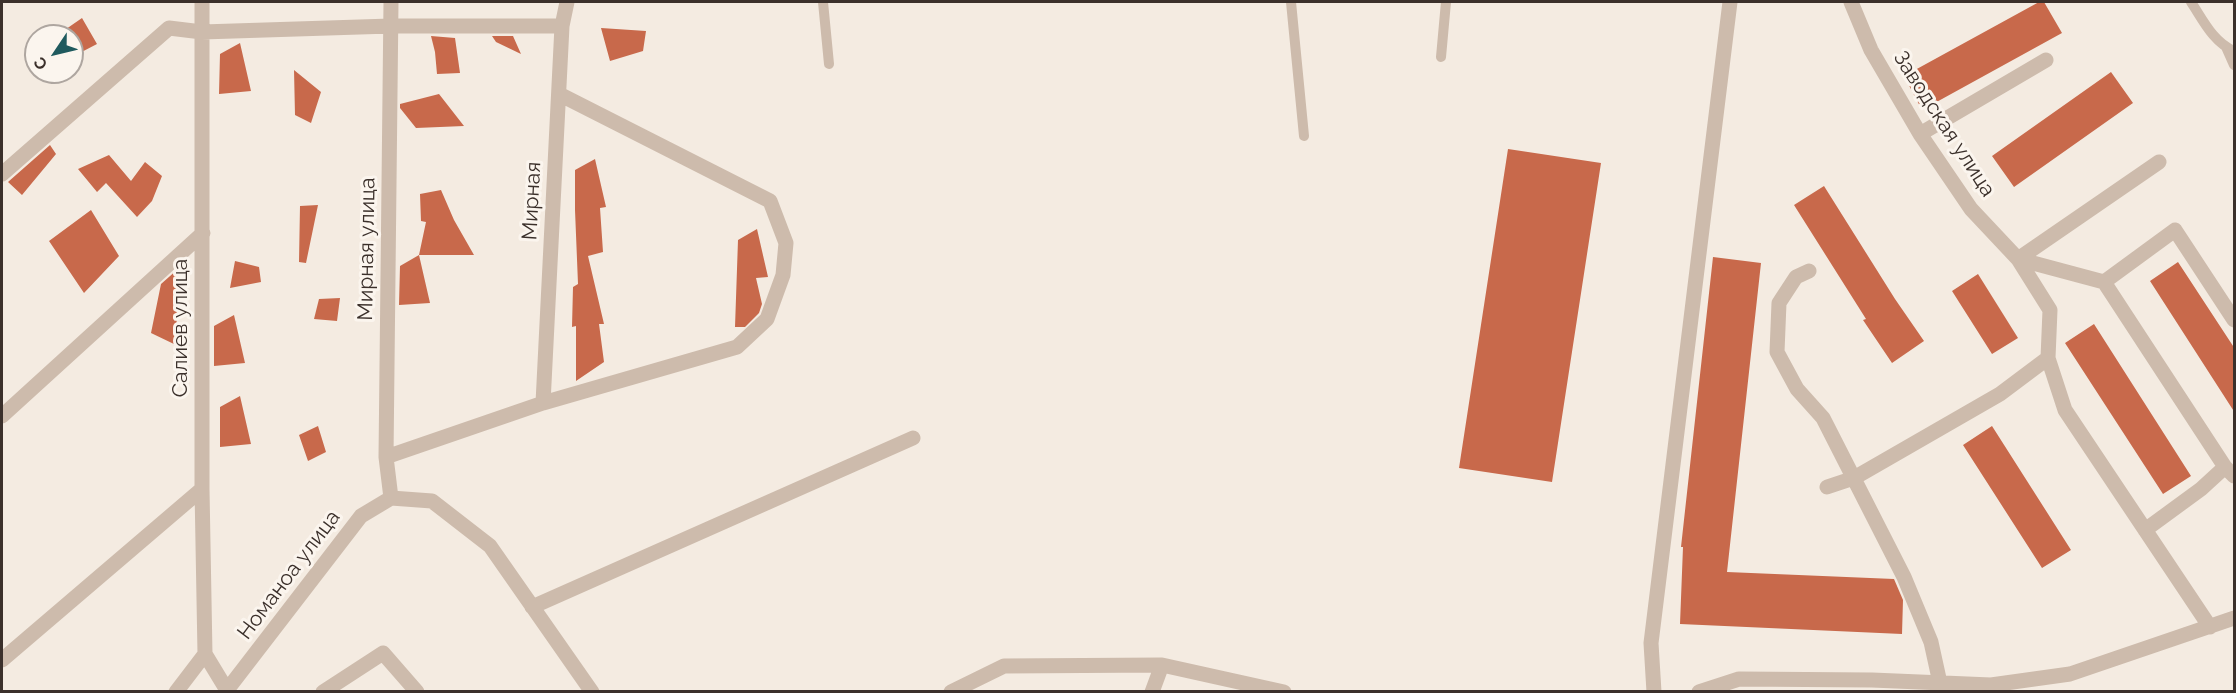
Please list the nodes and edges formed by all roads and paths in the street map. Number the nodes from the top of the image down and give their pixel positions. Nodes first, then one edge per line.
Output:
1 (202, 2) edge
2 (391, 2) edge
3 (567, 2) edge
4 (823, 2) edge
5 (1291, 2) edge
6 (1446, 2) edge
7 (1730, 2) edge
8 (1851, 2) edge
9 (2191, 2) edge
10 (391, 26) junction
11 (562, 26) junction
12 (202, 32) junction
13 (2230, 49) edge
14 (1441, 57) dead end
15 (2046, 60) dead end
16 (829, 64) dead end
17 (2235, 64) edge
18 (559, 94) junction
19 (1920, 134) junction
20 (1304, 136) dead end
21 (2159, 162) dead end
22 (2, 174) edge
23 (202, 233) junction
24 (2018, 259) junction
25 (1809, 271) dead end
26 (2104, 282) junction
27 (2235, 320) edge
28 (2048, 358) junction
29 (543, 403) junction
30 (2, 416) edge
31 (914, 438) dead end
32 (386, 458) junction
33 (2230, 472) edge
34 (1854, 478) junction
35 (1827, 487) dead end
36 (202, 489) junction
37 (391, 498) junction
38 (2145, 530) junction
39 (532, 607) junction
40 (2235, 618) edge
41 (2210, 627) junction
42 (205, 654) junction
43 (2, 660) edge
44 (1162, 665) junction
45 (1940, 683) junction
46 (1872, 686) edge
47 (228, 691) edge
48 (176, 692) edge
49 (323, 692) edge
50 (417, 692) edge
51 (592, 692) edge
52 (951, 692) edge
53 (1152, 692) edge
54 (1284, 692) edge
55 (1654, 692) edge
56 (1699, 692) edge

1 - 12 street, Салиев улица
2 - 10 street, Мирная улица
3 - 11 street, Мирная
4 - 16 lane
5 - 20 lane
6 - 14 lane
7 - 55 street
8 - 19 street, Заводская улица
9 - 13 lane
10 - 11 street
10 - 12 street
10 - 32 street, Мирная улица
11 - 18 street, Мирная
12 - 22 street
12 - 23 street, Салиев улица
13 - 17 lane
15 - 19 street
18 - 29 street, Мирная
18 - 29 street
19 - 24 street, Заводская улица
21 - 24 street
23 - 30 street
23 - 36 street, Салиев улица
24 - 26 street
24 - 28 street, Заводская улица
25 - 34 street
26 - 27 street
26 - 33 street
28 - 34 street
28 - 38 street
29 - 32 street
31 - 39 street
32 - 37 street, Мирная улица
33 - 38 street
34 - 35 street
34 - 45 street
36 - 42 street, Салиев улица
36 - 43 street
37 - 39 street
37 - 47 street, Номаноа улица
38 - 41 street
39 - 51 street
40 - 41 street
41 - 45 street
42 - 47 street
42 - 48 street
44 - 52 street
44 - 53 street
44 - 54 street
45 - 46 street
46 - 56 street
49 - 50 street

